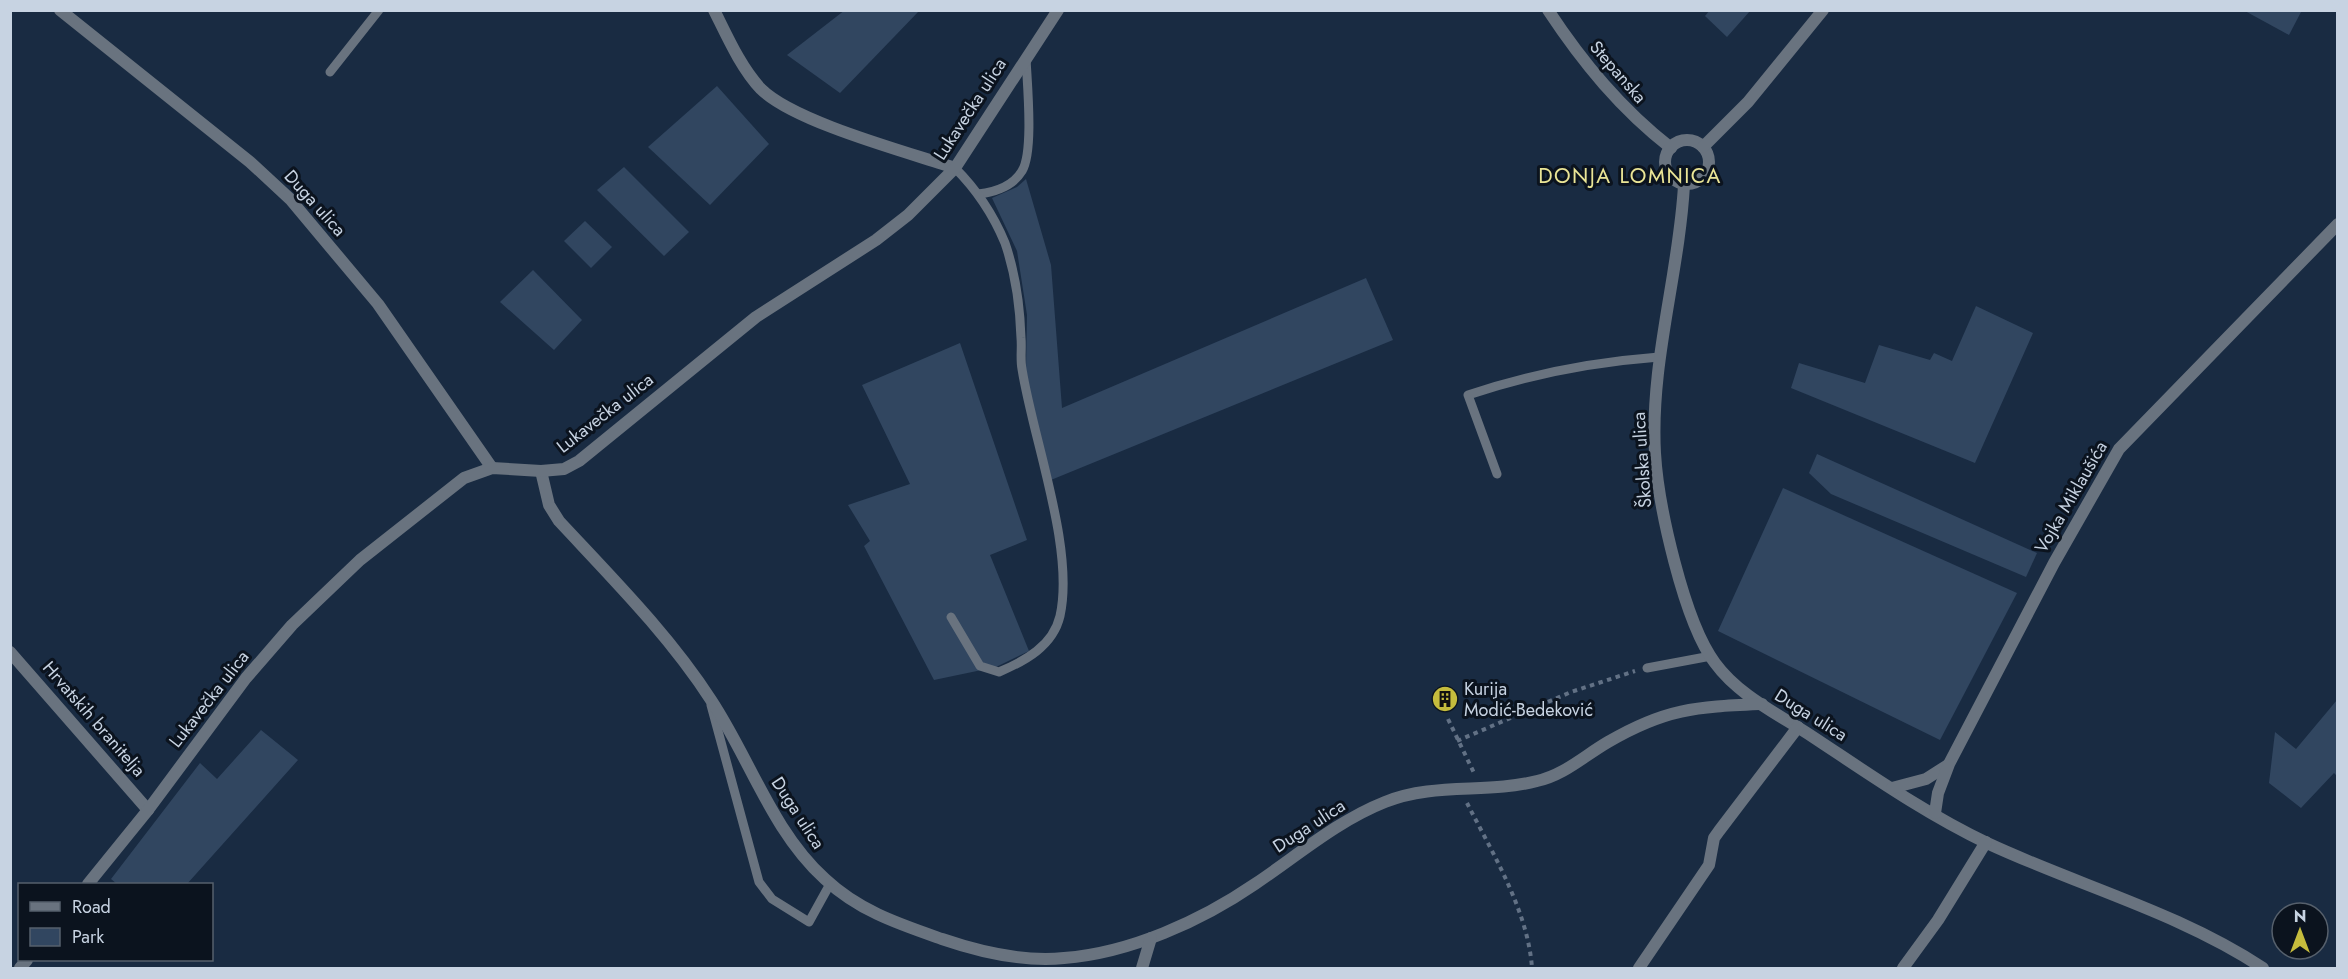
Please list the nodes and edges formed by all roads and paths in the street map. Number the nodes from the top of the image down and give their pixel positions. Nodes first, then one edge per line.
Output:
1 (60, 10) edge
2 (379, 10) edge
3 (714, 10) edge
4 (1058, 10) edge
5 (1548, 10) edge
6 (1823, 10) edge
7 (1026, 57) junction
8 (330, 72) dead end
9 (1703, 147) junction
10 (1671, 148) junction
11 (955, 168) junction
12 (1684, 185) junction
13 (978, 194) junction
14 (2337, 224) edge
15 (1659, 357) junction
16 (492, 468) junction
17 (541, 471) junction
18 (1497, 474) dead end
19 (951, 617) dead end
20 (10, 652) edge
21 (1711, 656) junction
22 (1647, 668) joint
23 (708, 695) junction
24 (1762, 704) junction
25 (1448, 719) dead end
26 (1798, 728) junction
27 (1457, 741) junction
28 (1949, 764) junction
29 (1480, 788) junction
30 (1892, 788) junction
31 (1459, 789) junction
32 (148, 810) junction
33 (1935, 813) junction
34 (1986, 842) junction
35 (90, 883) edge
36 (830, 884) junction
37 (1151, 938) junction
38 (1142, 969) edge
39 (1532, 969) edge
40 (1639, 969) edge
41 (1903, 969) edge
42 (2264, 969) edge

1 - 16 street, Duga ulica
2 - 8 lane
3 - 11 street
4 - 7 street, Lukavečka ulica
5 - 10 street, Stepanska
6 - 9 street
7 - 11 street, Lukavečka ulica
7 - 13 lane
9 - 10 street
9 - 12 street
10 - 12 street
11 - 13 lane
11 - 17 street, Lukavečka ulica
12 - 15 street, Školska ulica
13 - 19 lane
14 - 28 street, Vojka Miklaušića
15 - 18 lane
15 - 21 street, Školska ulica
16 - 17 street, Lukavečka ulica
16 - 32 street, Lukavečka ulica
17 - 23 street, Duga ulica
20 - 32 street, Hrvatskih branitelja
21 - 22 lane
21 - 24 street, Školska ulica
22 - 27 path
23 - 36 street, Duga ulica
23 - 36 lane
24 - 26 street, Duga ulica
24 - 29 street, Duga ulica
25 - 27 path
26 - 30 street, Duga ulica
26 - 40 street
27 - 29 path
28 - 30 street
28 - 33 street, Vojka Miklaušića
29 - 31 street, Duga ulica
30 - 33 street, Duga ulica
31 - 37 street, Duga ulica
31 - 39 path
32 - 35 street, Lukavečka ulica
33 - 34 street, Duga ulica
34 - 41 street
34 - 42 street, Duga ulica
36 - 37 street, Duga ulica
37 - 38 street

